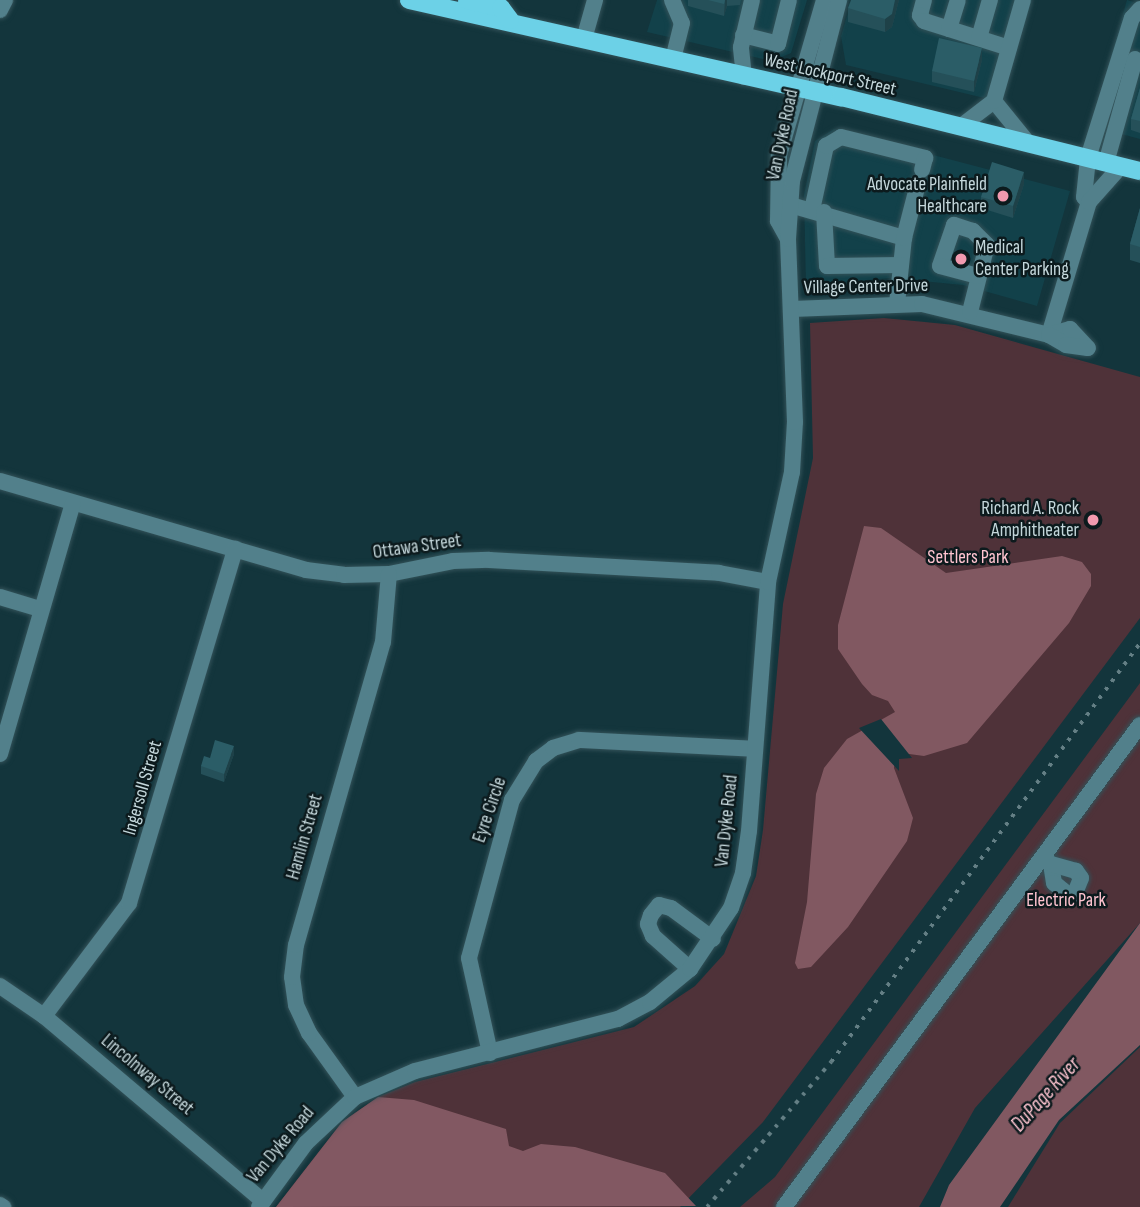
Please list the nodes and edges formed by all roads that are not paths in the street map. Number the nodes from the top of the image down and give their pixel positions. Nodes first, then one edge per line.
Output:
1 (5, 0) edge
2 (409, 0) edge
3 (467, 0) edge
4 (595, 0) edge
5 (671, 0) edge
6 (752, 0) edge
7 (789, 0) edge
8 (824, 0) edge
9 (839, 0) edge
10 (924, 0) edge
11 (958, 0) edge
12 (990, 0) edge
13 (1023, 0) edge
14 (1140, 9) edge
15 (0, 10) edge
16 (510, 20) junction
17 (949, 29) junction
18 (743, 35) junction
19 (584, 38) junction
20 (979, 38) junction
21 (1009, 48) junction
22 (1132, 58) edge
23 (673, 60) junction
24 (744, 78) junction
25 (804, 90) junction
26 (994, 101) junction
27 (960, 127) junction
28 (1029, 144) junction
29 (1105, 162) junction
30 (1140, 171) edge
31 (1089, 202) junction
32 (794, 206) junction
33 (818, 211) junction
34 (788, 239) junction
35 (904, 239) junction
36 (901, 265) junction
37 (978, 276) dead end
38 (897, 304) junction
39 (792, 309) junction
40 (970, 313) junction
41 (0, 481) edge
42 (73, 503) junction
43 (235, 549) junction
44 (389, 574) junction
45 (768, 582) junction
46 (0, 597) edge
47 (40, 609) junction
48 (1140, 725) edge
49 (755, 749) junction
50 (0, 754) edge
51 (713, 939) junction
52 (690, 969) junction
53 (0, 986) edge
54 (44, 1016) junction
55 (491, 1053) junction
56 (355, 1097) junction
57 (261, 1204) edge
58 (783, 1207) edge

1 - 15 street
2 - 16 main road, West Lockport Street
3 - 16 main road, West Lockport Street
4 - 19 street
5 - 23 street
6 - 18 street
7 - 18 street
8 - 25 street, Van Dyke Road
9 - 25 street, Van Dyke Road
10 - 17 street
11 - 17 street
12 - 20 street
13 - 21 street
14 - 22 street
16 - 19 main road, West Lockport Street
17 - 20 street
18 - 24 street
19 - 23 main road, West Lockport Street
20 - 21 street
21 - 26 street
22 - 29 street
23 - 24 main road, West Lockport Street
24 - 25 main road, West Lockport Street
25 - 27 main road, West Lockport Street
25 - 32 street, Van Dyke Road
25 - 34 street, Van Dyke Road
26 - 27 street
26 - 28 street
27 - 28 main road, West Lockport Street
28 - 29 main road, West Lockport Street
29 - 30 main road, West Lockport Street
29 - 31 street, Village Center Drive
29 - 31 street, Village Center Drive
31 - 40 street, Village Center Drive
32 - 33 street
32 - 34 street, Van Dyke Road
33 - 35 street
33 - 35 street
33 - 36 street
34 - 39 street, Van Dyke Road
35 - 36 street
36 - 38 street
37 - 40 street
38 - 39 street, Village Center Drive
38 - 40 street, Village Center Drive
39 - 45 street, Van Dyke Road
41 - 42 street, Ottawa Street
42 - 43 street, Ottawa Street
42 - 47 street
43 - 44 street, Ottawa Street
43 - 54 street, Ingersoll Street
44 - 45 street, Ottawa Street
44 - 56 street, Hamlin Street
45 - 49 street, Van Dyke Road
46 - 47 street
47 - 50 street
48 - 58 street
49 - 51 street, Van Dyke Road
49 - 55 street, Eyre Circle
51 - 52 street, Van Dyke Road
51 - 52 street
52 - 55 street, Van Dyke Road
53 - 54 street, Lincolnway Street
54 - 57 street, Lincolnway Street
55 - 56 street, Van Dyke Road
56 - 57 street, Van Dyke Road

